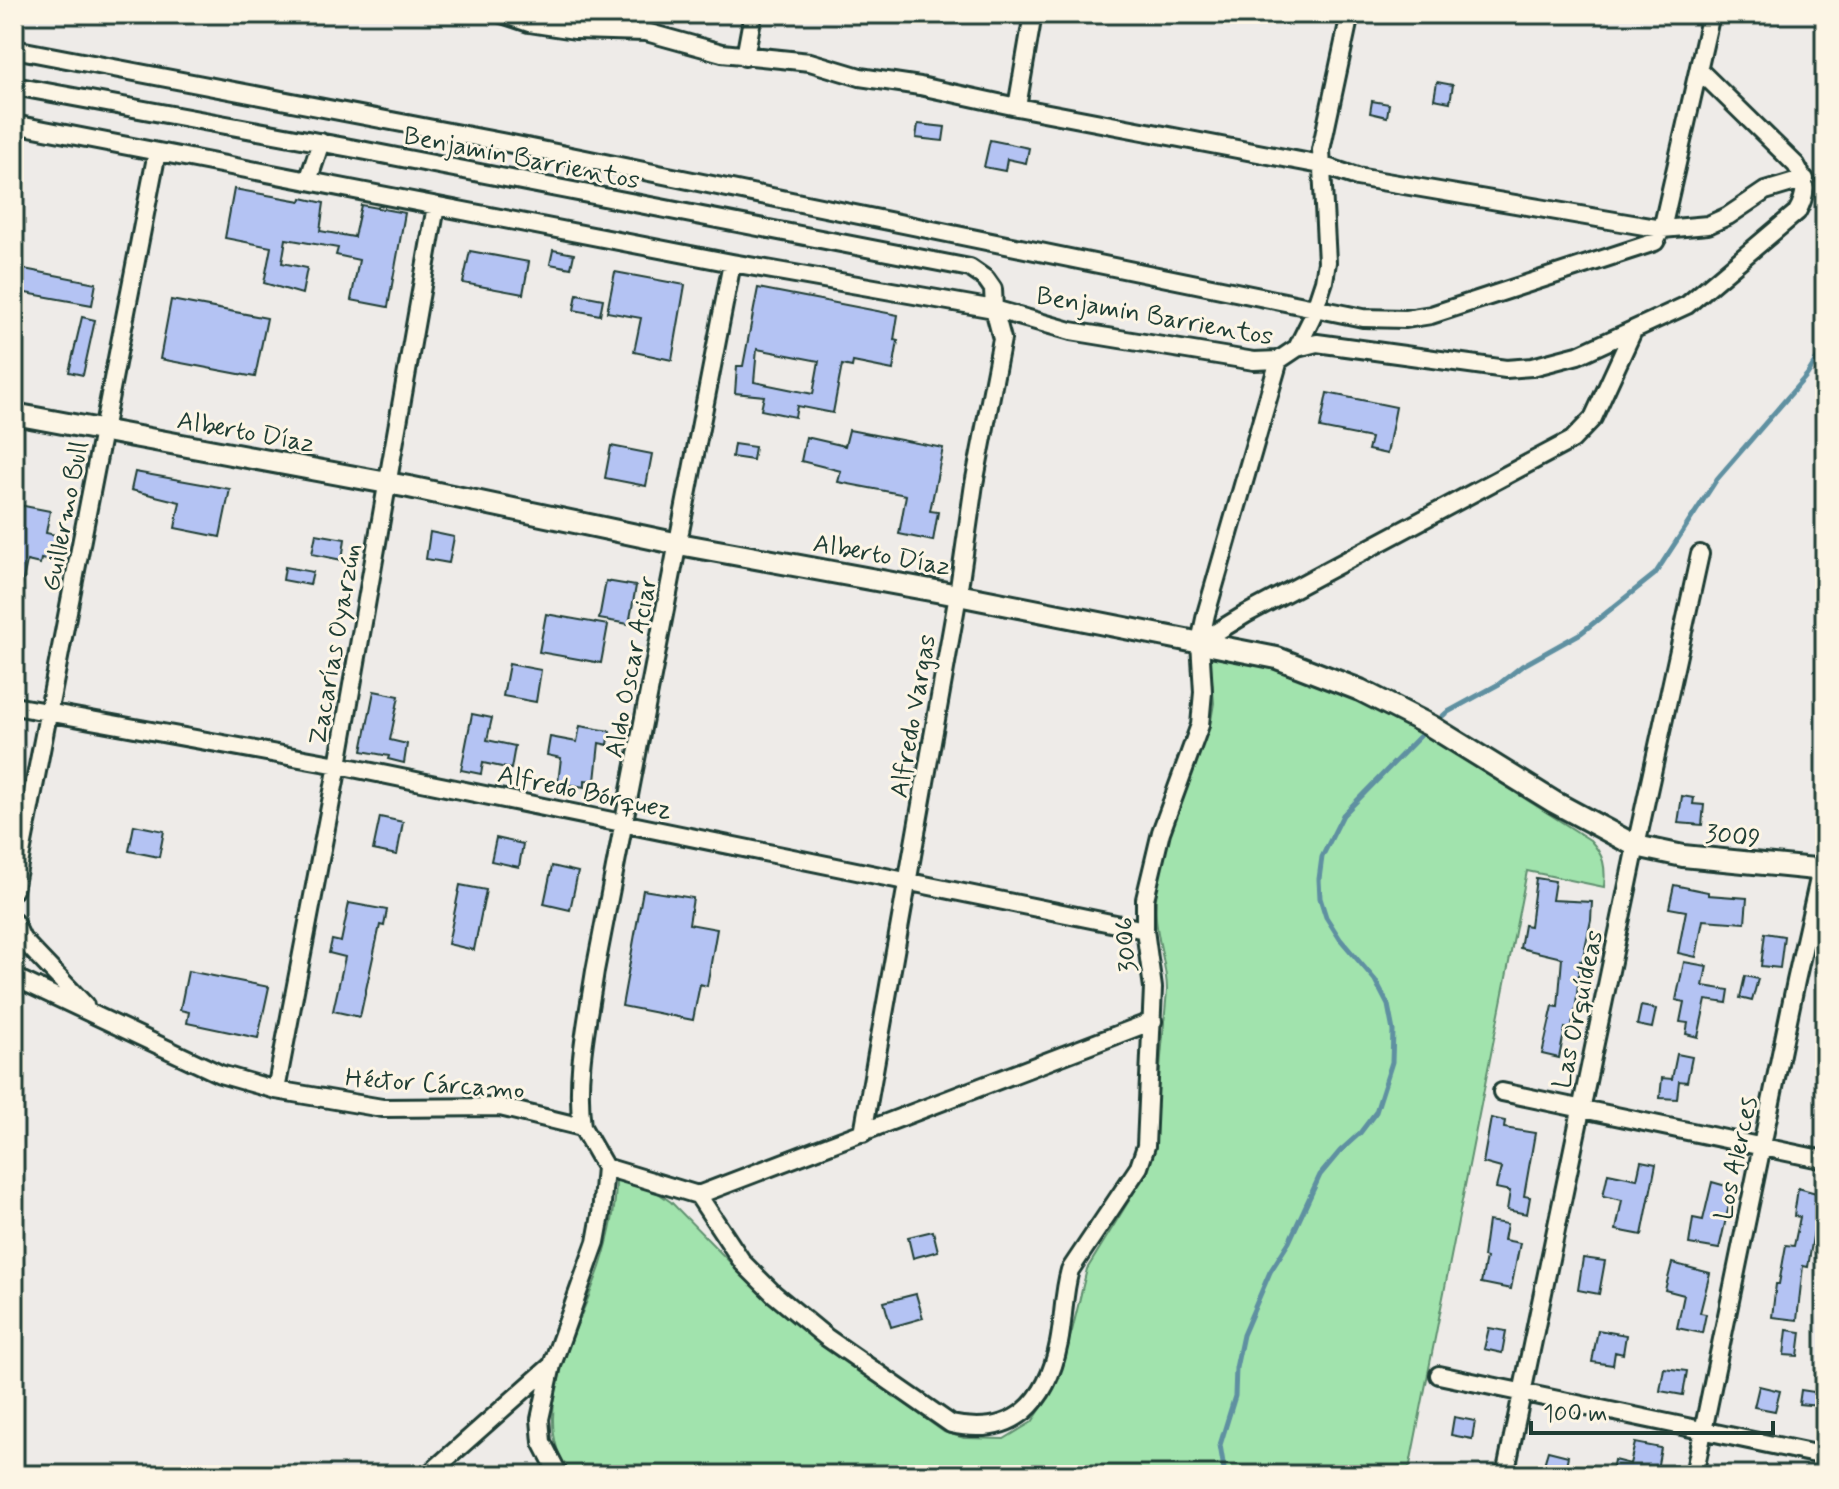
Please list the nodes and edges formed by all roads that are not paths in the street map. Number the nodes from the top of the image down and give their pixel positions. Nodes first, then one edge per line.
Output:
1 (502, 14) edge
2 (753, 14) edge
3 (1033, 14) edge
4 (1350, 14) edge
5 (1711, 14) edge
6 (14, 49) edge
7 (745, 57) junction
8 (1699, 70) junction
9 (14, 86) edge
10 (1017, 107) junction
11 (14, 124) edge
12 (321, 142) junction
13 (157, 152) junction
14 (1321, 165) junction
15 (1805, 179) junction
16 (308, 181) junction
17 (436, 206) junction
18 (1662, 229) junction
19 (732, 263) junction
20 (1315, 308) junction
21 (994, 309) junction
22 (1633, 331) junction
23 (1297, 348) junction
24 (1279, 360) junction
25 (14, 414) edge
26 (105, 431) junction
27 (387, 483) junction
28 (679, 544) junction
29 (1700, 554) dead end
30 (958, 595) junction
31 (1200, 642) junction
32 (14, 706) edge
33 (50, 713) junction
34 (338, 765) junction
35 (624, 824) junction
36 (1636, 846) junction
37 (1824, 864) edge
38 (908, 881) junction
39 (14, 890) edge
40 (14, 922) edge
41 (1145, 930) junction
42 (14, 977) edge
43 (95, 1014) junction
44 (1153, 1021) junction
45 (276, 1090) junction
46 (1502, 1092) dead end
47 (1581, 1110) junction
48 (582, 1127) junction
49 (863, 1133) junction
50 (1761, 1148) junction
51 (1825, 1160) edge
52 (605, 1167) junction
53 (698, 1195) junction
54 (552, 1365) junction
55 (1439, 1375) dead end
56 (1522, 1392) junction
57 (1703, 1430) junction
58 (1825, 1456) edge
59 (428, 1475) edge
60 (559, 1475) edge
61 (1505, 1475) edge
62 (1694, 1475) edge

1 - 7 street
2 - 7 street
3 - 10 street
4 - 14 street
5 - 8 street
6 - 20 street
7 - 10 street
8 - 15 street
8 - 18 street
9 - 12 street, Benjamin Barrientos
10 - 14 street
11 - 13 street, Benjamin Barrientos
12 - 16 street
12 - 21 street, Benjamin Barrientos
13 - 16 street, Benjamin Barrientos
13 - 26 street, Guillermo Bull
14 - 18 street
14 - 20 street
15 - 18 street
15 - 22 street, Benjamin Barrientos
16 - 17 street, Benjamin Barrientos
17 - 19 street, Benjamin Barrientos
17 - 27 street, Zacarías Oyarzún
18 - 20 street
19 - 21 street, Benjamin Barrientos
19 - 28 street, Aldo Oscar Aciar
20 - 23 street
21 - 24 street, Benjamin Barrientos
21 - 30 street, Alfredo Vargas
22 - 23 street, Benjamin Barrientos
22 - 31 street
23 - 24 street, Benjamin Barrientos
24 - 31 street, 3006
25 - 26 street, Alberto Díaz
26 - 27 street, Alberto Díaz
26 - 33 street, Guillermo Bull
27 - 28 street, Alberto Díaz
27 - 34 street, Zacarías Oyarzún
28 - 30 street, Alberto Díaz
28 - 35 street, Aldo Oscar Aciar
29 - 36 street, Las Orquídeas
30 - 31 street, Alberto Díaz
30 - 38 street, Alfredo Vargas
31 - 36 street, Alberto Díaz
31 - 41 street, 3006
32 - 33 street, Alfredo Bórquez
33 - 34 street, Alfredo Bórquez
33 - 39 street, Guillermo Bull
34 - 35 street, Alfredo Bórquez
34 - 45 street, Zacarías Oyarzún
35 - 38 street, Alfredo Bórquez
35 - 48 street, Aldo Oscar Aciar
36 - 37 street, 3009
36 - 47 street, Las Orquídeas
37 - 50 street, Los Alerces
38 - 41 street, Alfredo Bórquez
38 - 49 street, Alfredo Vargas
40 - 43 street
41 - 44 street, 3006
42 - 43 street, Héctor Cárcamo
43 - 45 street, Héctor Cárcamo
44 - 49 street
44 - 53 street, 3006
45 - 48 street, Héctor Cárcamo
46 - 47 street
47 - 50 street
47 - 56 street, Las Orquídeas
48 - 52 street
49 - 53 street
50 - 51 street
50 - 57 street, Los Alerces
52 - 53 street
52 - 54 street
54 - 59 street
54 - 60 street
55 - 56 street
56 - 57 street
56 - 61 street, Las Orquídeas
57 - 58 street
57 - 62 street, Los Alerces

